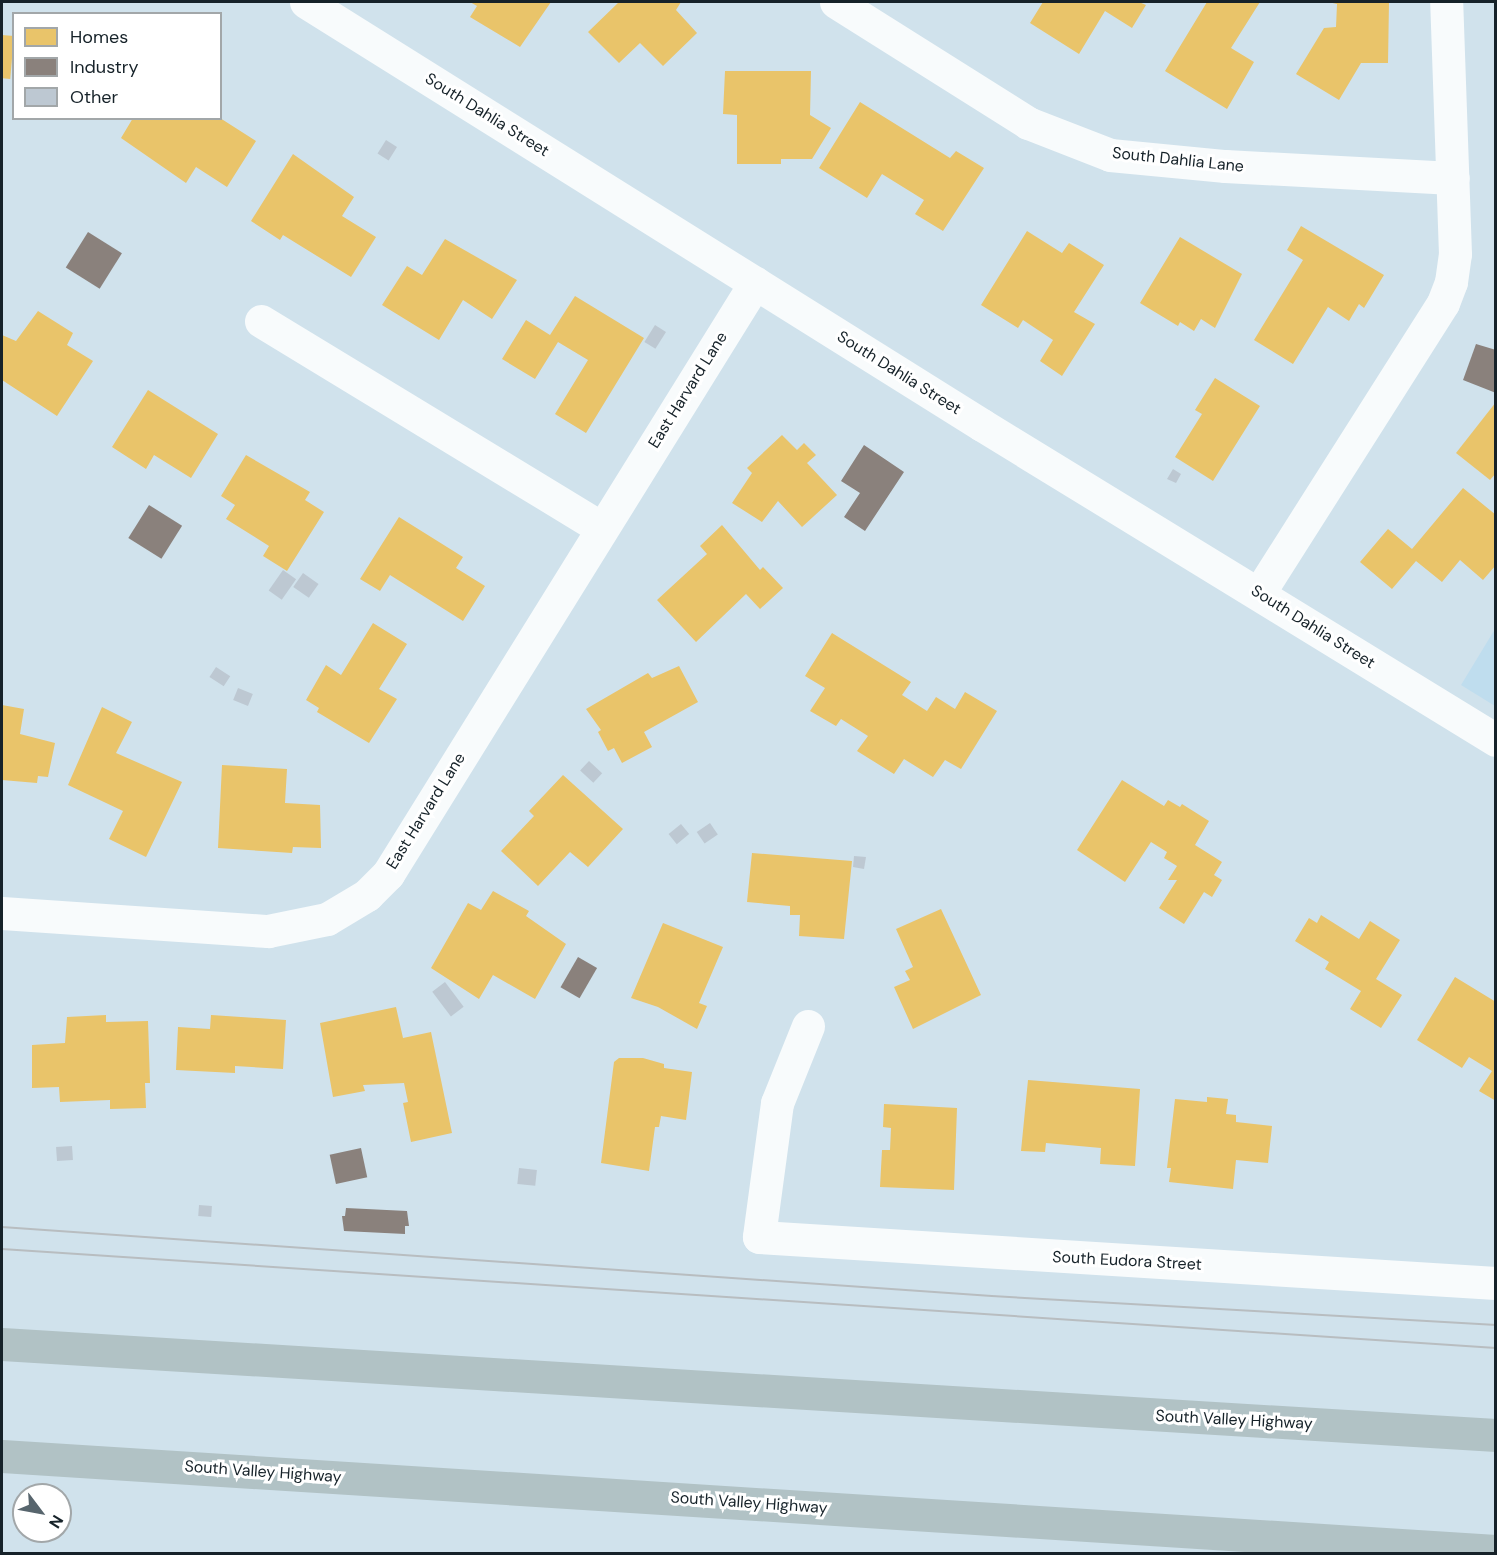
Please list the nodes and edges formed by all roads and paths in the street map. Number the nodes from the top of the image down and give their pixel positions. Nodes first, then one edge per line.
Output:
1 (306, 2) edge
2 (836, 2) edge
3 (1446, 2) edge
4 (1453, 178) junction
5 (755, 283) junction
6 (261, 321) dead end
7 (602, 528) junction
8 (1259, 593) junction
9 (1496, 740) edge
10 (2, 913) edge
11 (808, 1026) dead end
12 (1496, 1283) edge
13 (2, 1344) edge
14 (1496, 1435) edge
15 (2, 1456) edge
16 (1496, 1551) edge

1 - 5 street, South Dahlia Street
2 - 4 street, South Dahlia Lane
3 - 4 street
4 - 8 street
5 - 7 street, East Harvard Lane
5 - 8 street, South Dahlia Street
6 - 7 street
7 - 10 street, East Harvard Lane
8 - 9 street, South Dahlia Street
11 - 12 street, South Eudora Street
13 - 14 highway, South Valley Highway
15 - 16 highway, South Valley Highway

